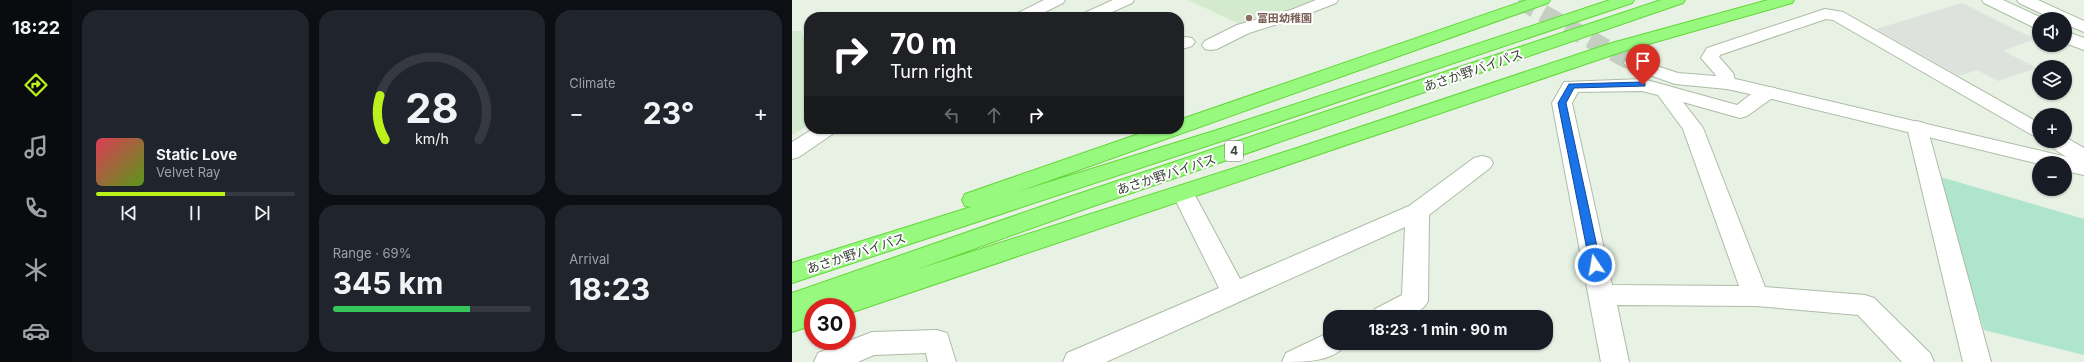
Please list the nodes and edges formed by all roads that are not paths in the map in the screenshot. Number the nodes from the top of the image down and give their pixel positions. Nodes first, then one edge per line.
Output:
1 (1057, 0) edge
2 (1126, 0) edge
3 (1330, 0) edge
4 (1542, 0) edge
5 (1626, 0) edge
6 (1677, 0) edge
7 (1786, 0) edge
8 (1990, 0) edge
9 (2025, 0) edge
10 (1032, 12) edge
11 (1100, 12) edge
12 (2032, 20) edge
13 (2084, 27) edge
14 (2072, 39) edge
15 (1211, 45) dead end
16 (2084, 45) edge
17 (1633, 63) tunnel mouth
18 (1727, 83) junction
19 (1664, 90) junction
20 (1768, 92) junction
21 (1184, 125) edge
22 (1917, 127) junction
23 (2032, 127) edge
24 (819, 134) edge
25 (1159, 134) edge
26 (2069, 148) edge
27 (792, 152) edge
28 (2035, 156) edge
29 (2084, 157) edge
30 (1482, 164) dead end
31 (2072, 165) edge
32 (2084, 168) edge
33 (1183, 194) junction
34 (1417, 212) junction
35 (792, 268) edge
36 (792, 273) edge
37 (1234, 293) junction
38 (1602, 296) junction
39 (1756, 296) junction
40 (856, 300) edge
41 (792, 304) edge
42 (1398, 310) edge
43 (804, 317) edge
44 (792, 321) edge
45 (1323, 348) edge
46 (828, 362) edge
47 (942, 362) edge
48 (1077, 362) edge
49 (1296, 362) edge
50 (1616, 362) edge
51 (1920, 362) edge
52 (1977, 362) edge

1 - 10 street
2 - 11 street
3 - 15 street
4 - 21 highway
5 - 36 highway, あさか野バイパス / 4
6 - 41 highway, あさか野バイパス / 4
7 - 33 highway
8 - 12 street
9 - 13 street
14 - 16 street
17 - 18 street
18 - 20 street
18 - 23 street
19 - 20 street
19 - 38 street
19 - 39 street
20 - 22 street
22 - 28 street
22 - 52 street
24 - 27 street
25 - 35 highway
26 - 29 street
30 - 34 street
31 - 32 street
33 - 37 street
33 - 40 highway
34 - 37 street
34 - 42 street
37 - 48 street
38 - 39 street
38 - 50 street
39 - 51 street
43 - 44 highway
45 - 49 street
46 - 47 street

